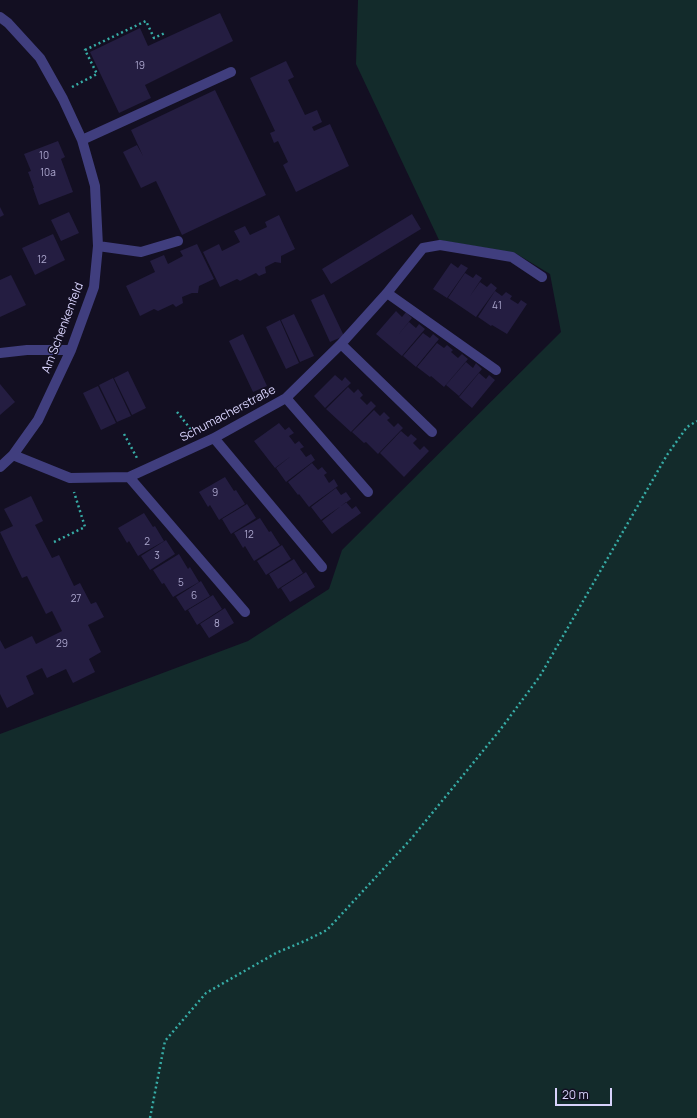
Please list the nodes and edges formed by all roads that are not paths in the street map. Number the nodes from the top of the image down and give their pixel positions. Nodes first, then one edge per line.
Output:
1 (0, 17) edge
2 (231, 72) dead end
3 (82, 140) junction
4 (178, 241) dead end
5 (98, 246) junction
6 (542, 277) dead end
7 (387, 293) junction
8 (341, 344) junction
9 (70, 350) junction
10 (0, 353) edge
11 (496, 370) dead end
12 (286, 398) junction
13 (432, 432) dead end
14 (214, 438) junction
15 (13, 455) junction
16 (0, 467) edge
17 (129, 477) junction
18 (368, 492) dead end
19 (322, 567) dead end
20 (244, 612) dead end

1 - 3 street, Am Schenkenfeld
2 - 3 street
3 - 5 street, Am Schenkenfeld
4 - 5 street
5 - 9 street, Am Schenkenfeld
6 - 7 street, Schumacherstraße
7 - 8 street, Schumacherstraße
7 - 11 street
8 - 12 street, Schumacherstraße
8 - 13 street
9 - 10 street
9 - 15 street, Am Schenkenfeld
12 - 14 street, Schumacherstraße
12 - 18 street
14 - 17 street, Schumacherstraße
14 - 19 street
15 - 16 street, Am Schenkenfeld
15 - 17 street, Schumacherstraße
17 - 20 street

